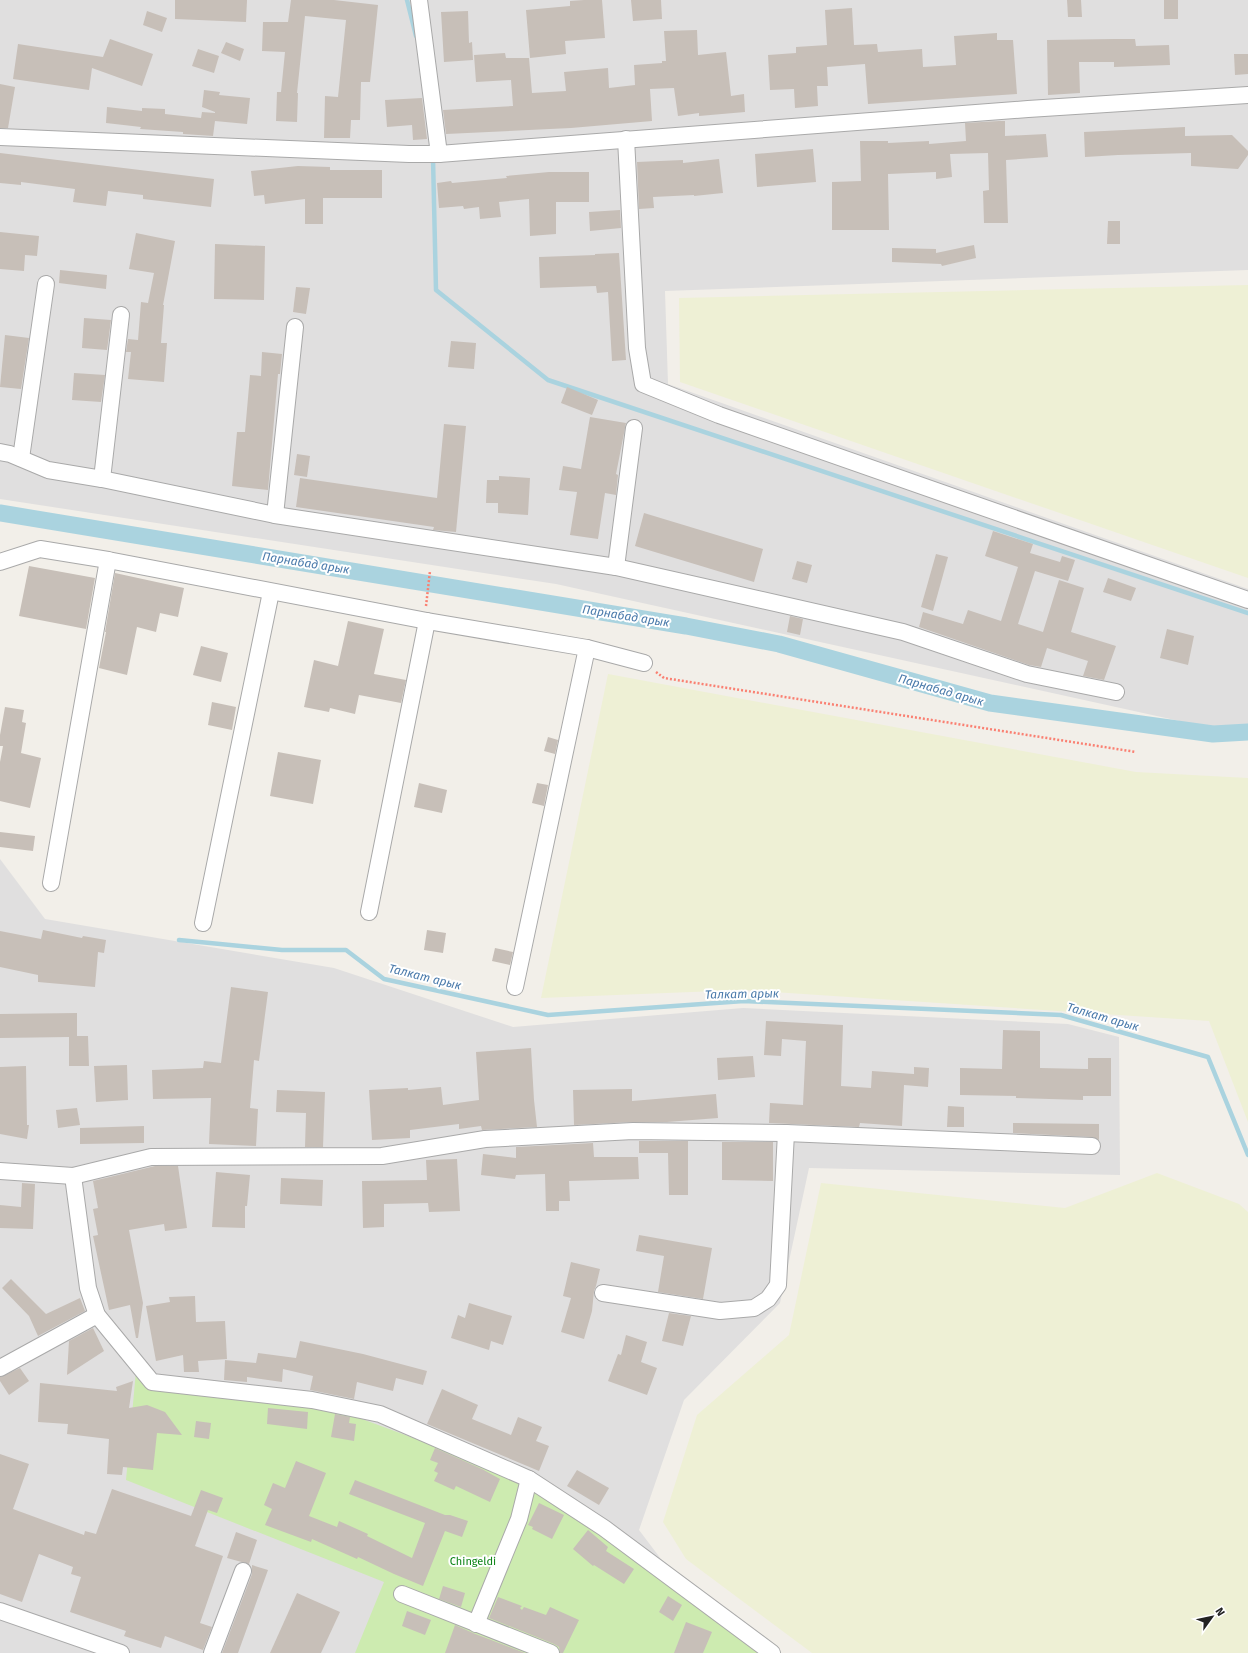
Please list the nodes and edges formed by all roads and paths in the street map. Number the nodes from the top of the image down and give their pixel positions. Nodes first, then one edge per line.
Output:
1 (419, 0) edge
2 (1248, 95) edge
3 (0, 137) edge
4 (626, 139) junction
5 (439, 154) junction
6 (46, 284) dead end
7 (121, 316) dead end
8 (295, 327) dead end
9 (634, 428) dead end
10 (0, 452) edge
11 (20, 458) junction
12 (102, 479) junction
13 (275, 515) junction
14 (108, 560) junction
15 (0, 562) edge
16 (616, 567) junction
17 (430, 571) dead end
18 (271, 592) junction
19 (1248, 600) edge
20 (426, 602) dead end
21 (427, 621) junction
22 (588, 648) junction
23 (644, 663) joint
24 (1116, 692) dead end
25 (1136, 752) dead end
26 (52, 883) dead end
27 (369, 912) dead end
28 (203, 923) dead end
29 (515, 987) dead end
30 (786, 1133) junction
31 (1092, 1146) dead end
32 (0, 1171) edge
33 (73, 1176) junction
34 (603, 1293) dead end
35 (97, 1315) junction
36 (0, 1368) edge
37 (529, 1480) junction
38 (243, 1571) dead end
39 (402, 1594) dead end
40 (0, 1611) edge
41 (476, 1624) junction
42 (121, 1653) edge
43 (212, 1653) edge
44 (550, 1653) edge
45 (772, 1653) edge

1 - 5 street
2 - 4 street
3 - 5 street
4 - 5 street
4 - 19 street
6 - 11 street
7 - 12 street
8 - 13 street
9 - 16 street
10 - 11 street
11 - 12 street
12 - 13 street
13 - 16 street
14 - 15 street
14 - 18 street
14 - 26 street
16 - 24 street
17 - 20 path
18 - 21 street
18 - 28 street
21 - 22 street
21 - 27 street
22 - 23 street
22 - 29 street
23 - 25 path
30 - 31 street
30 - 33 street
30 - 34 street
32 - 33 street
33 - 35 street
35 - 36 street
35 - 37 street
37 - 41 street
37 - 45 street
38 - 43 street
39 - 41 street
40 - 42 street
41 - 44 street

